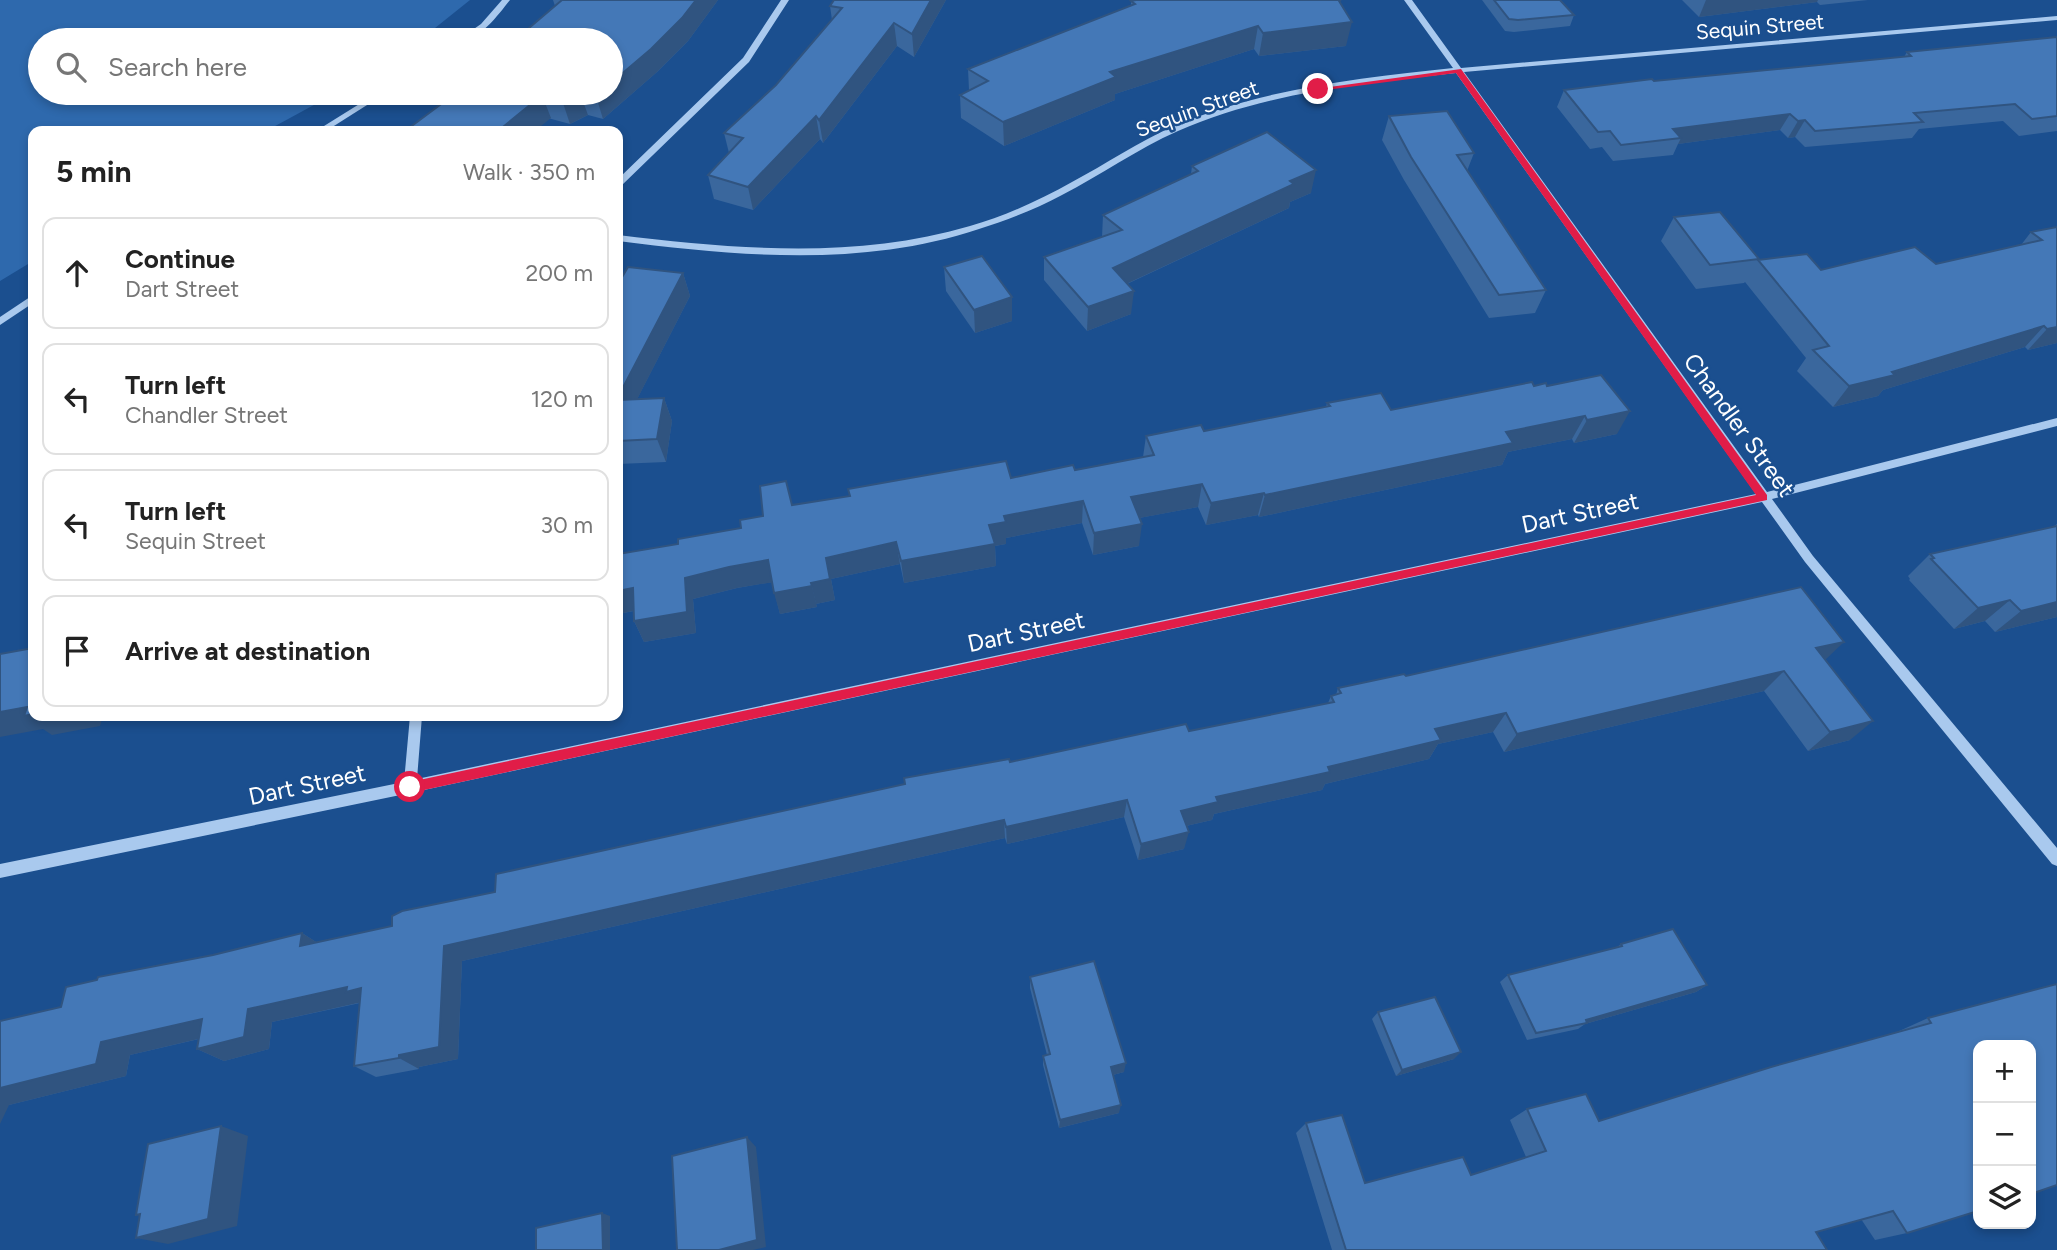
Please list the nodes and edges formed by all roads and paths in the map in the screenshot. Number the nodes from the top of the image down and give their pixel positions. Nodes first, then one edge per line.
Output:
1 (506, 0) edge
2 (785, 0) edge
3 (1408, 0) edge
4 (2057, 18) edge
5 (481, 28) edge
6 (1458, 71) junction
7 (362, 105) edge
8 (328, 126) edge
9 (623, 179) edge
10 (623, 239) edge
11 (28, 302) edge
12 (0, 322) edge
13 (2057, 422) edge
14 (1763, 497) junction
15 (416, 721) edge
16 (410, 787) junction
17 (2057, 859) edge
18 (0, 871) edge

1 - 5 street
2 - 9 street
3 - 6 street, Chandler Street
4 - 6 street, Sequin Street
6 - 10 street, Sequin Street
6 - 14 street, Chandler Street
7 - 8 street
11 - 12 street
13 - 14 street, Dart Street
14 - 16 street, Dart Street
14 - 17 street, Chandler Street
15 - 16 street
16 - 18 street, Dart Street

